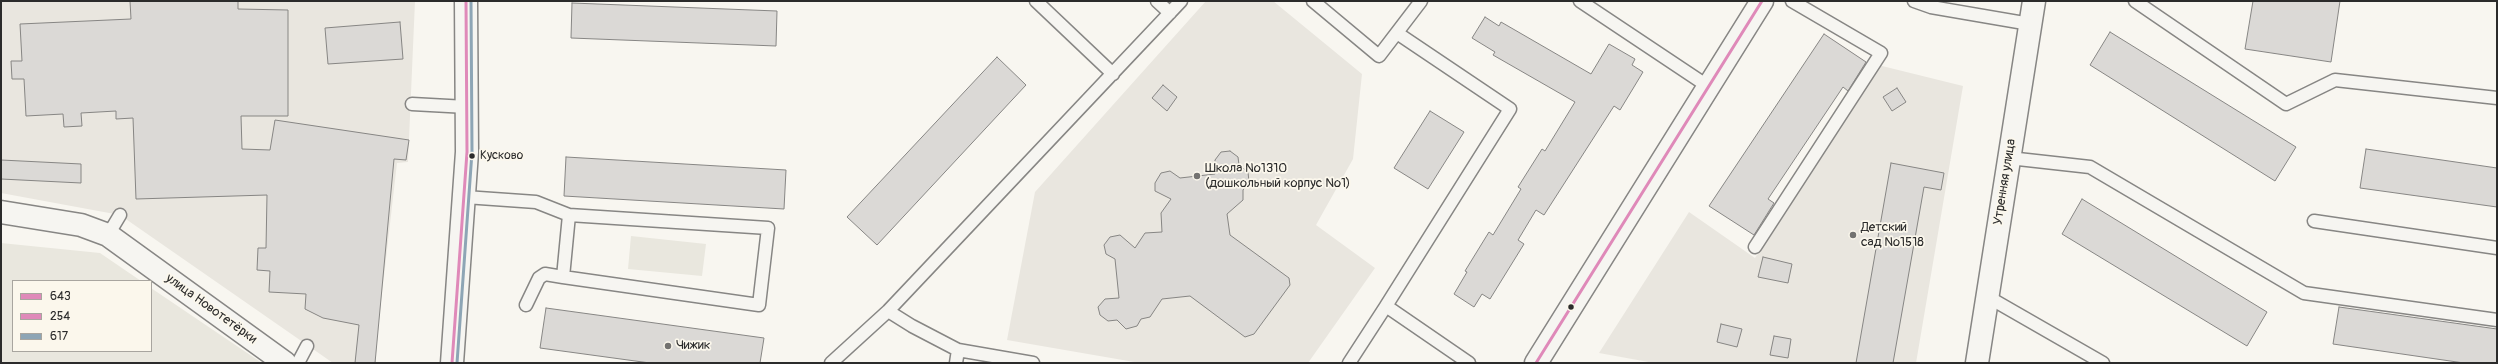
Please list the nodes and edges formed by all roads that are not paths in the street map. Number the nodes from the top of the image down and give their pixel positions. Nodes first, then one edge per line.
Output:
1 (466, 1) edge
2 (1036, 1) edge
3 (1157, 1) edge
4 (1181, 1) edge
5 (1312, 1) edge
6 (1421, 1) edge
7 (1580, 1) edge
8 (1762, 1) edge
9 (1792, 1) edge
10 (1914, 1) edge
11 (2034, 1) edge
12 (2135, 1) edge
13 (1170, 13) junction
14 (2030, 24) junction
15 (1397, 33) junction
16 (1113, 74) junction
17 (1709, 87) junction
18 (2497, 98) edge
19 (412, 104) dead end
20 (467, 107) junction
21 (2009, 158) junction
22 (464, 198) junction
23 (1, 212) edge
24 (120, 215) dead end
25 (569, 215) junction
26 (2314, 221) dead end
27 (108, 235) junction
28 (1755, 247) dead end
29 (2497, 248) edge
30 (563, 278) junction
31 (1988, 297) junction
32 (526, 305) dead end
33 (1386, 306) junction
34 (888, 311) junction
35 (2497, 320) edge
36 (307, 346) dead end
37 (958, 350) junction
38 (286, 363) edge
39 (298, 363) edge
40 (452, 363) edge
41 (831, 363) edge
42 (956, 363) edge
43 (1033, 363) edge
44 (1350, 363) edge
45 (1469, 363) edge
46 (1536, 363) edge
47 (1977, 363) edge
48 (2103, 363) edge

1 - 20 street
2 - 16 lane
3 - 13 lane
4 - 13 lane
5 - 15 lane
6 - 15 lane
7 - 17 lane
8 - 17 street
9 - 28 lane
10 - 14 lane
11 - 14 street, Утренняя улица
12 - 18 lane
13 - 16 lane
14 - 21 street, Утренняя улица
15 - 33 lane
16 - 34 lane
17 - 46 street
19 - 20 lane
20 - 22 street
21 - 31 street, Утренняя улица
21 - 35 lane
22 - 25 lane
22 - 40 street
23 - 27 street, улица Новотетёрки
24 - 27 lane
25 - 30 lane
25 - 30 lane
26 - 29 lane
27 - 38 street, улица Новотетёрки
30 - 32 lane
31 - 47 street, Утренняя улица
31 - 48 lane
33 - 44 lane
33 - 45 lane
34 - 37 lane
34 - 41 lane
36 - 39 lane
37 - 42 lane
37 - 43 lane

